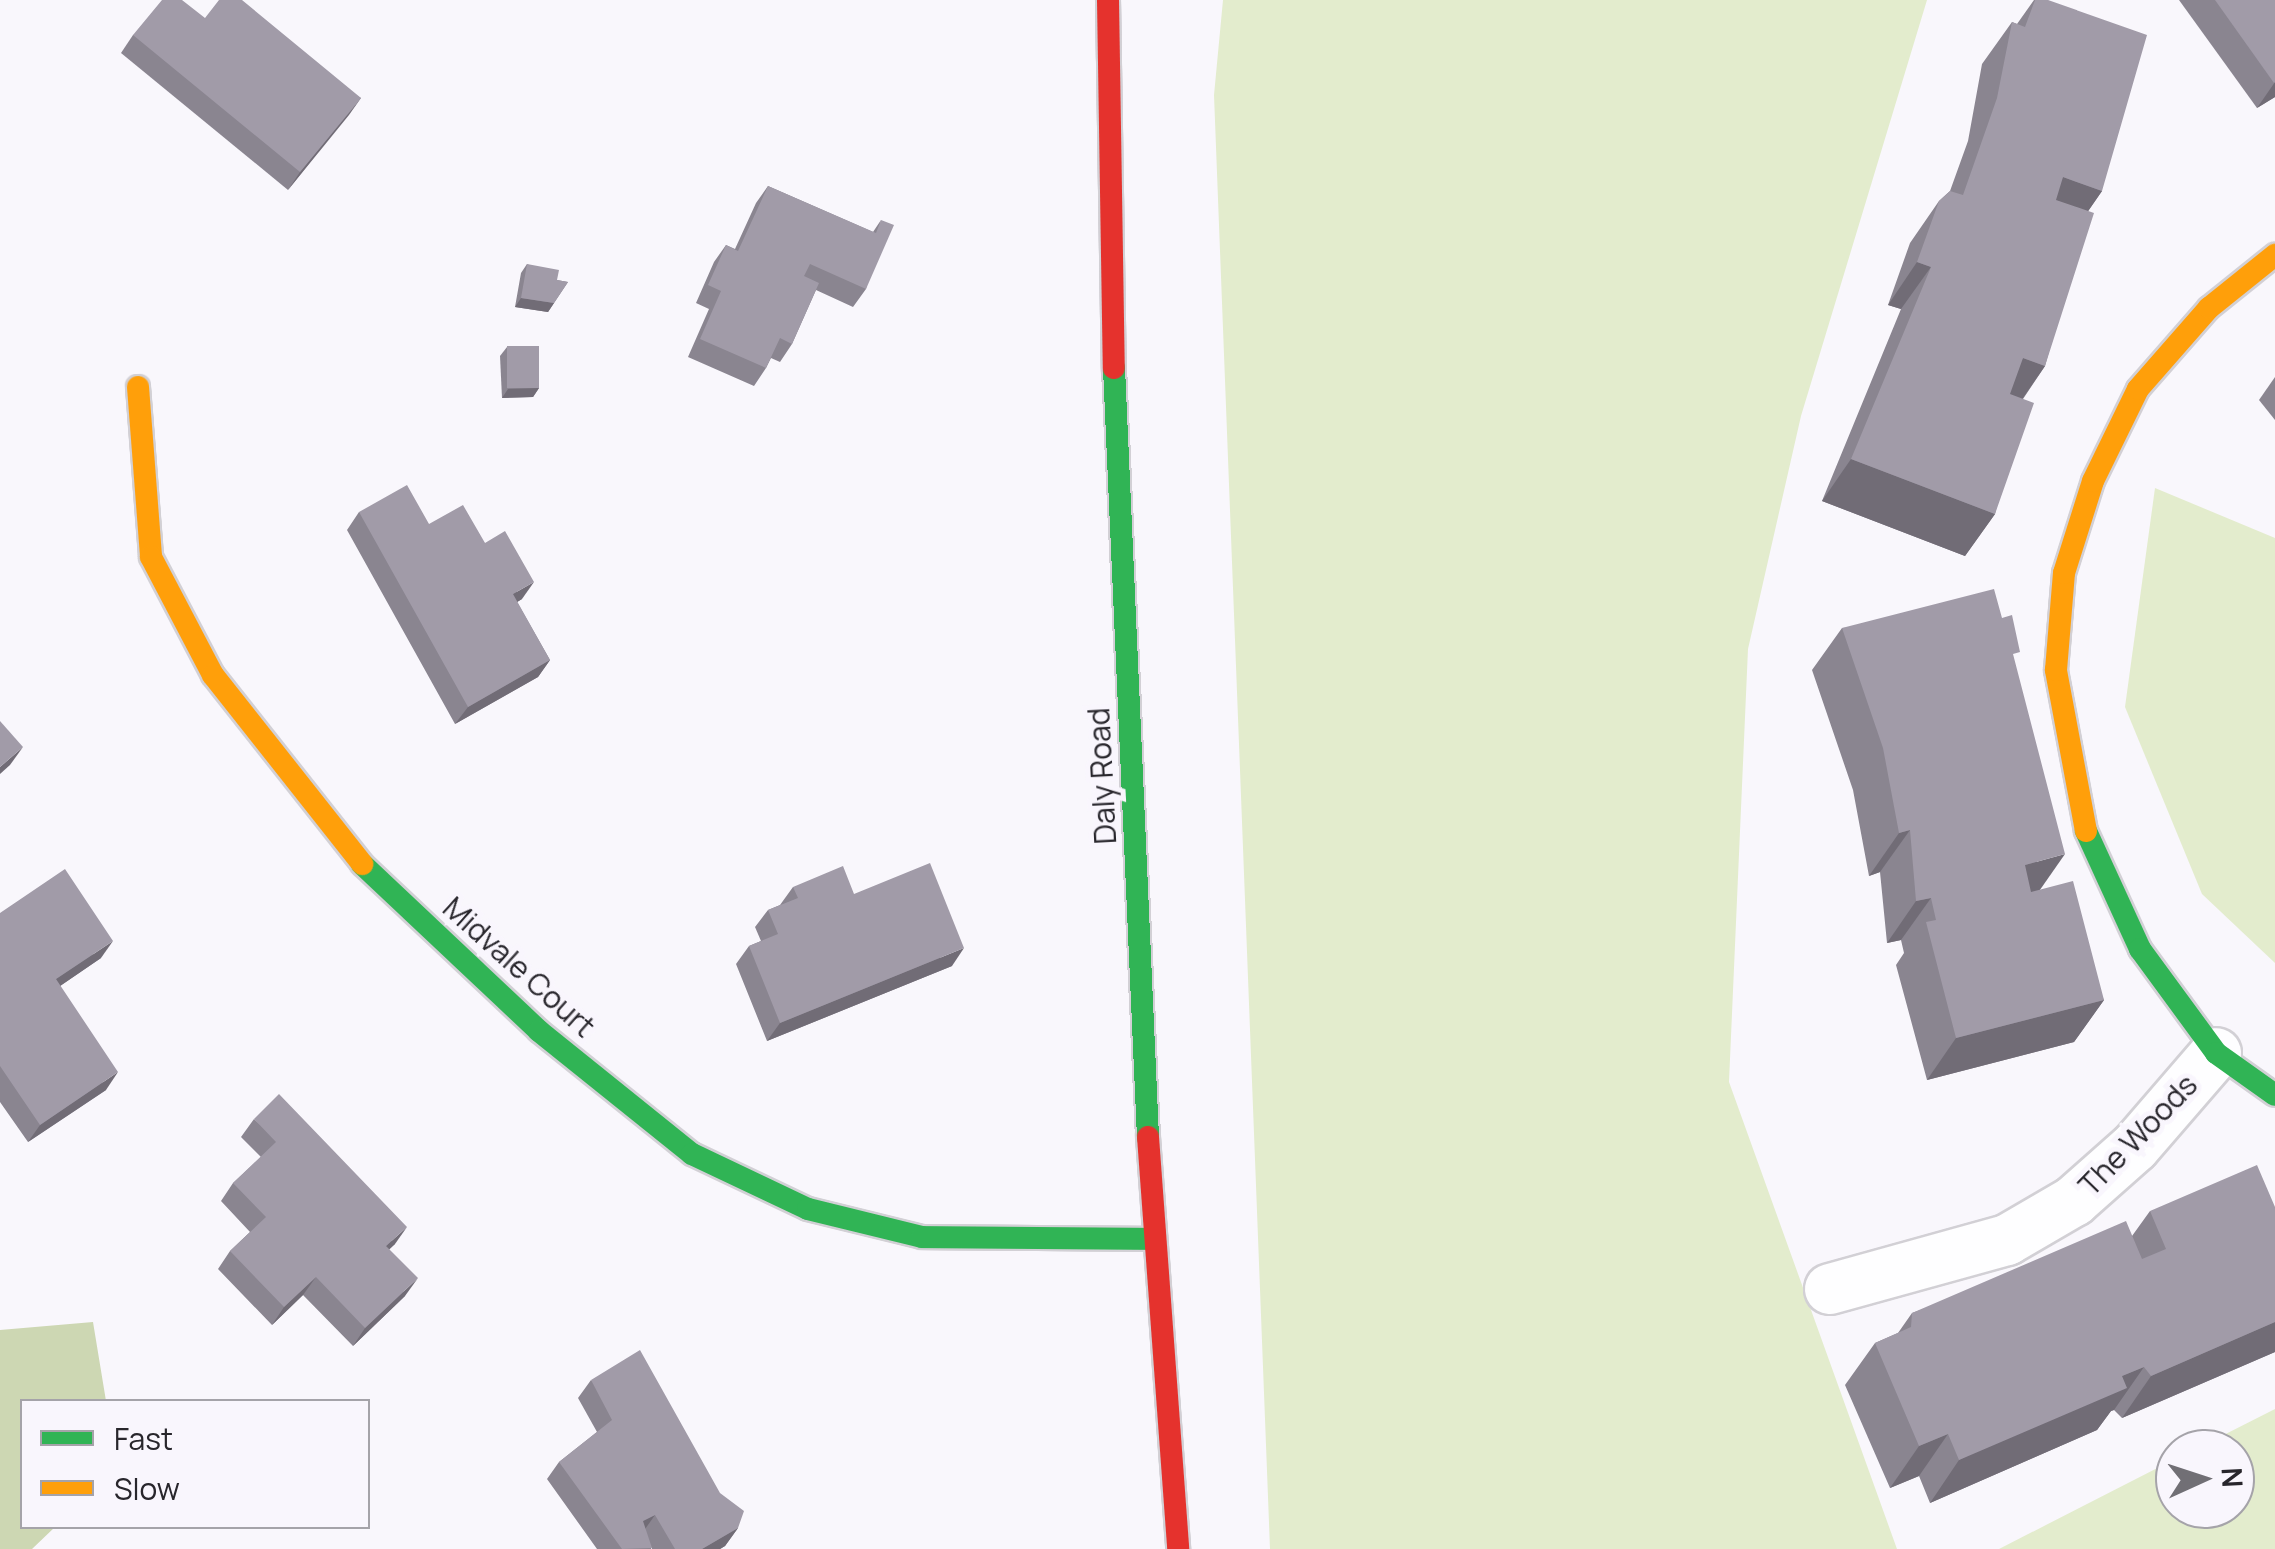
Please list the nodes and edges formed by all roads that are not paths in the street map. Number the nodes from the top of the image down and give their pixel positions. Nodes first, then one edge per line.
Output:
1 (1108, 0) edge
2 (2275, 255) edge
3 (138, 387) dead end
4 (2216, 1053) junction
5 (2275, 1095) edge
6 (1152, 1239) junction
7 (1830, 1289) dead end
8 (1178, 1549) edge

1 - 6 street, Daly Road
2 - 4 street
3 - 6 street, Midvale Court
4 - 5 street
4 - 7 street, The Woods
6 - 8 street, Daly Road

